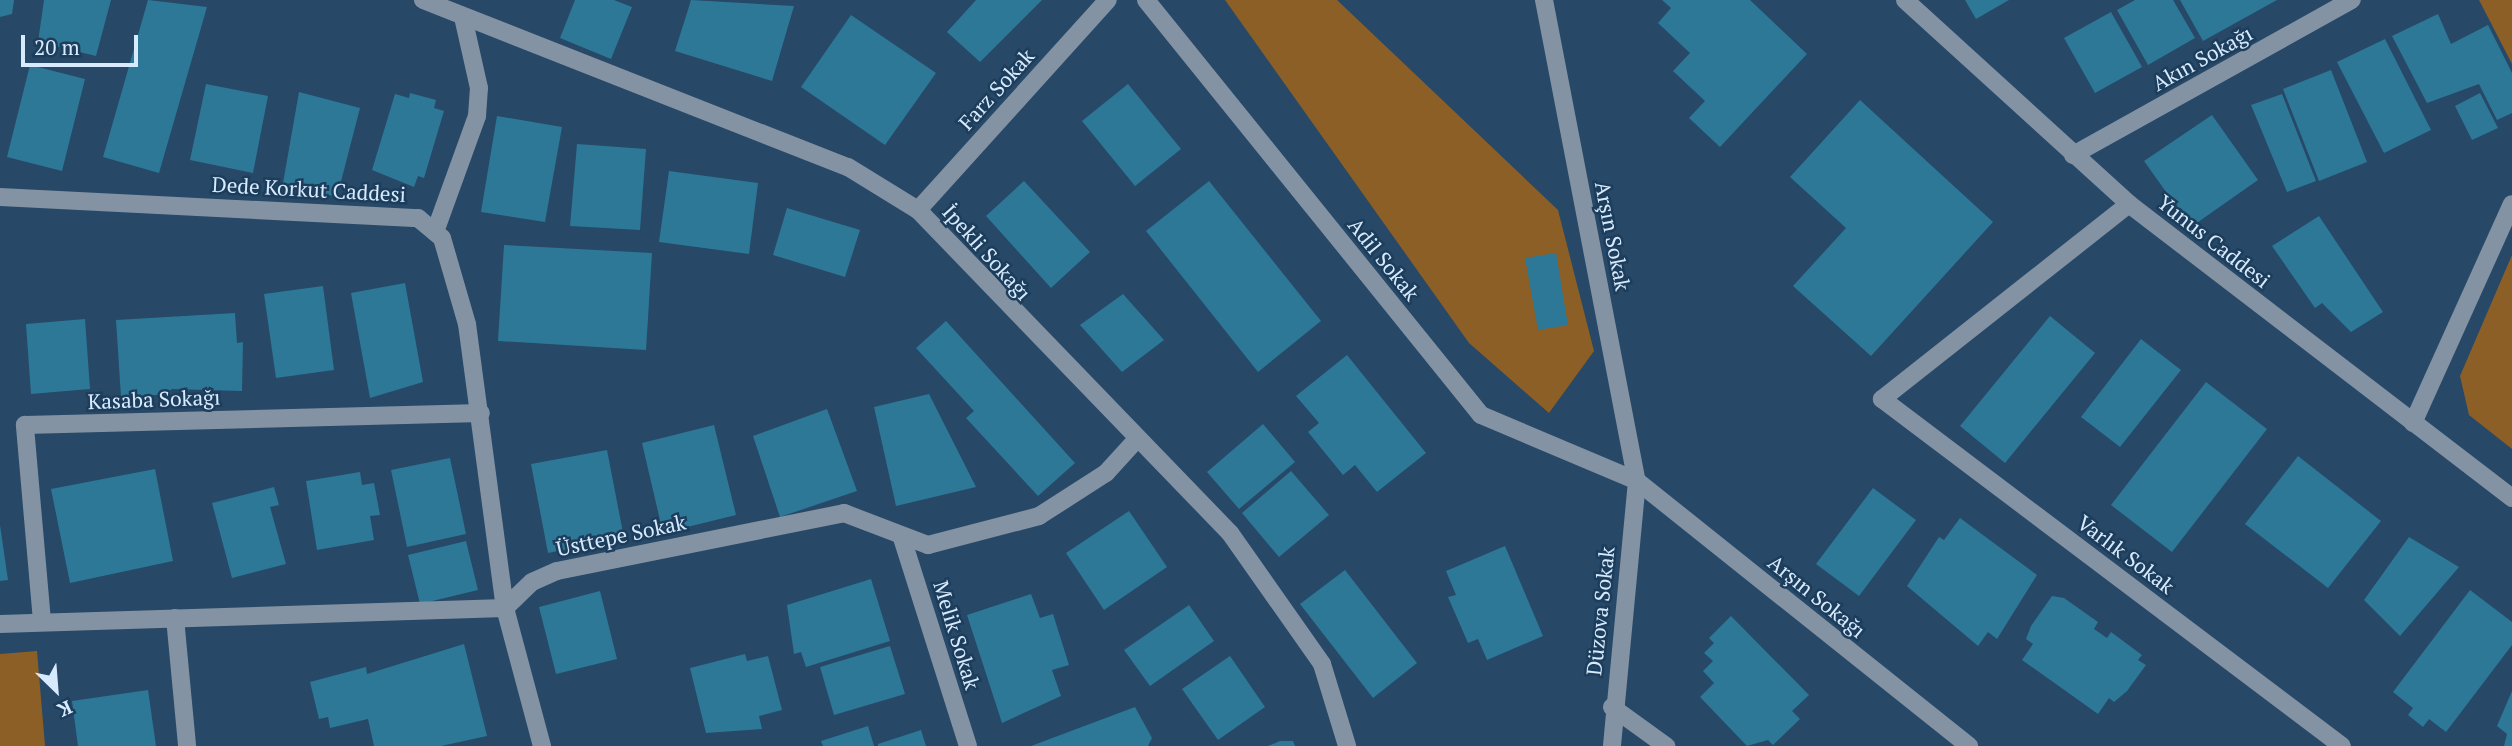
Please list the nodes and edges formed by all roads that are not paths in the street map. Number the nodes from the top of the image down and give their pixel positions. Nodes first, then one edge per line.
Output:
1 (423, 0) edge
2 (1108, 0) edge
3 (1146, 0) edge
4 (1544, 0) edge
5 (1905, 0) edge
6 (2352, 0) edge
7 (463, 17) junction
8 (2073, 155) junction
9 (0, 197) edge
10 (2129, 204) junction
11 (2512, 204) edge
12 (918, 209) junction
13 (436, 232) junction
14 (481, 413) junction
15 (2413, 423) junction
16 (1138, 438) junction
17 (1637, 481) junction
18 (2512, 499) edge
19 (902, 538) junction
20 (505, 608) junction
21 (175, 618) junction
22 (41, 621) junction
23 (0, 624) edge
24 (1612, 707) junction
25 (187, 746) edge
26 (542, 746) edge
27 (968, 746) edge
28 (1348, 746) edge
29 (1612, 746) edge
30 (1665, 746) edge
31 (1969, 746) edge
32 (2342, 746) edge

1 - 7 street, İpekli Sokağı
2 - 12 street, Farz Sokak
3 - 17 street, Adil Sokak
4 - 17 street, Arşın Sokak
5 - 8 street, Yunus Caddesi
6 - 8 street, Akın Sokağı
7 - 12 street, İpekli Sokağı
7 - 13 street
8 - 10 street, Yunus Caddesi
9 - 13 street, Dede Korkut Caddesi
10 - 15 street, Yunus Caddesi
10 - 32 street, Varlık Sokak
11 - 15 street
12 - 16 street, İpekli Sokağı
13 - 14 street
14 - 20 street
14 - 22 street, Kasaba Sokağı
15 - 18 street, Yunus Caddesi
16 - 19 street, Üsttepe Sokak
16 - 28 street, İpekli Sokağı
17 - 24 street, Düzova Sokak
17 - 31 street, Arşın Sokağı
19 - 20 street, Üsttepe Sokak
19 - 27 street, Melik Sokak
20 - 21 street
20 - 26 street
21 - 22 street
21 - 25 street
22 - 23 street
24 - 29 street, Düzova Sokak
24 - 30 street

